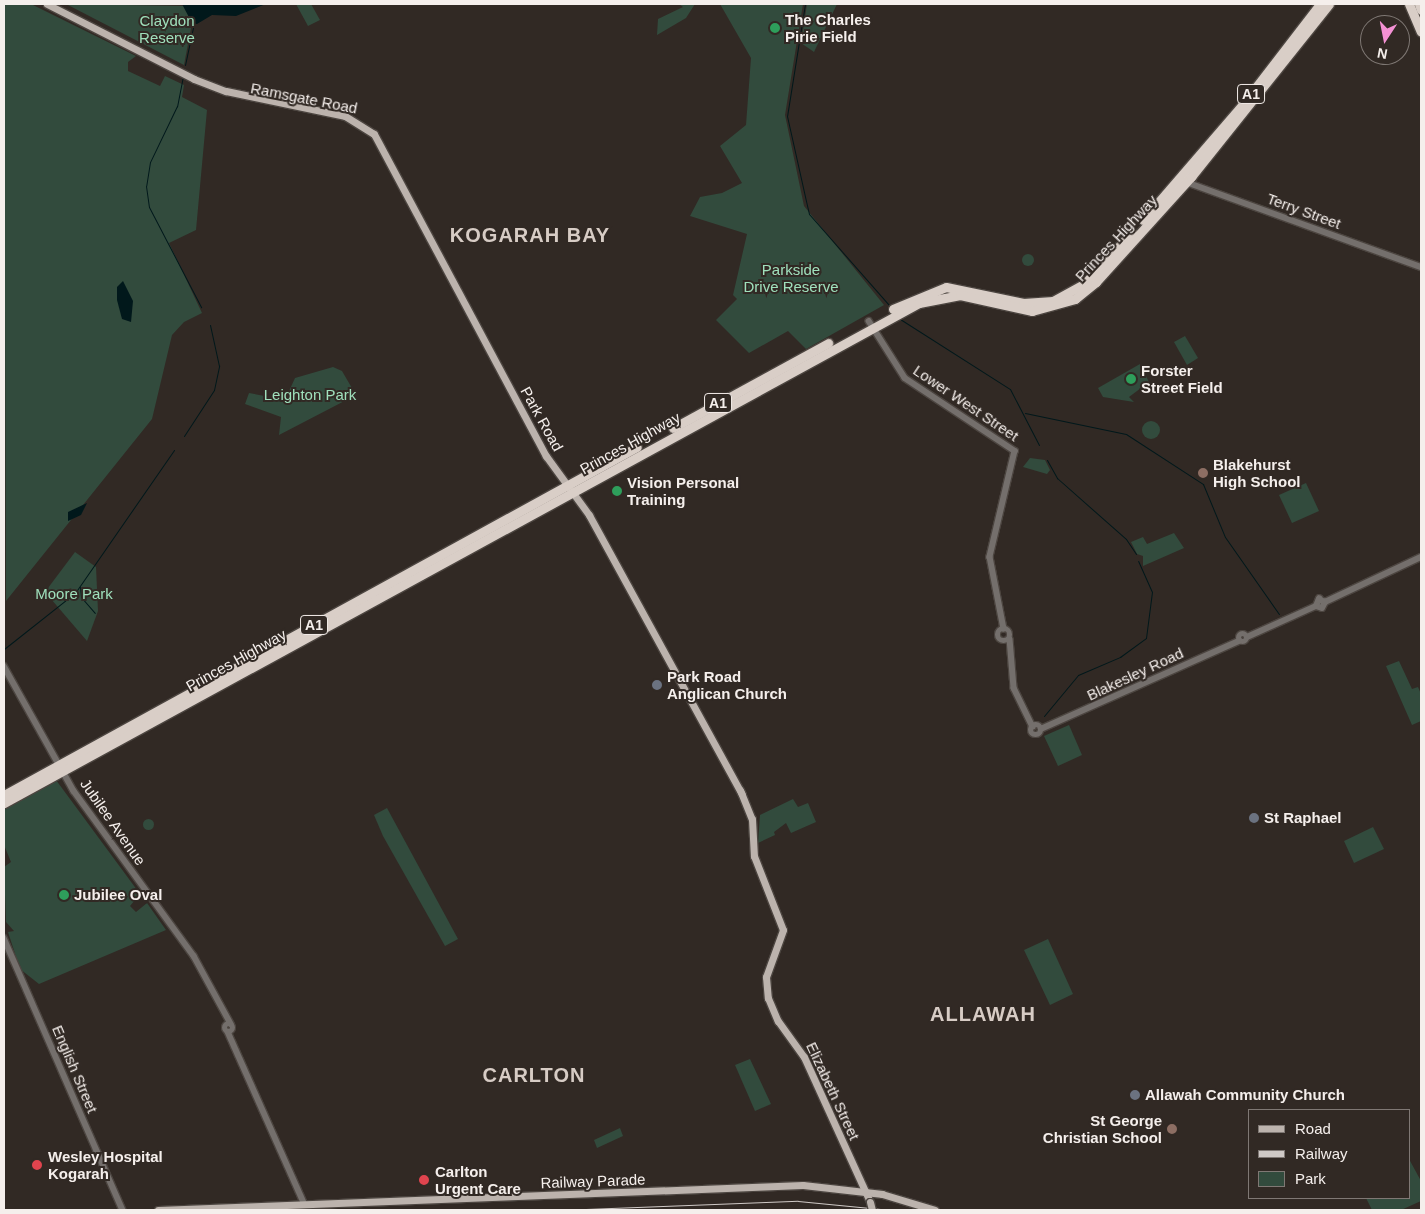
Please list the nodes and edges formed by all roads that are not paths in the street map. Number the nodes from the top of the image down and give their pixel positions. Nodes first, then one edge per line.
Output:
1 (46, 4) edge
2 (1320, 4) edge
3 (1329, 4) edge
4 (1410, 4) edge
5 (1419, 4) edge
6 (1421, 10) edge
7 (1421, 32) edge
8 (362, 124) joint
9 (1182, 181) junction
10 (1421, 267) edge
11 (871, 324) junction
12 (570, 488) junction
13 (1421, 557) edge
14 (1004, 629) junction
15 (1010, 639) junction
16 (1002, 641) junction
17 (1010, 658) junction
18 (4, 666) edge
19 (62, 768) junction
20 (4, 795) edge
21 (4, 803) edge
22 (4, 938) edge
23 (766, 977) joint
24 (865, 1191) junction
25 (304, 1204) junction
26 (123, 1210) edge
27 (158, 1210) edge
28 (872, 1210) edge
29 (935, 1210) edge

1 - 8 main road, Ramsgate Road
2 - 9 highway, Princes Highway / A1
3 - 9 highway, Princes Highway / A1
4 - 7 highway
5 - 6 highway
8 - 12 main road, Park Road
9 - 10 street, Terry Street
9 - 11 highway, Princes Highway / A1
11 - 12 highway, Princes Highway / A1
11 - 14 street, Lower West Street
12 - 19 highway, Princes Highway / A1
12 - 23 main road, Park Road
13 - 17 street, Blakesley Road
14 - 15 street
14 - 16 street
15 - 16 street
15 - 17 street
16 - 17 street
18 - 19 street, Jubilee Avenue
19 - 20 highway, Princes Highway / A1
19 - 21 highway, Princes Highway / A1
19 - 25 street, Jubilee Avenue
22 - 26 street, English Street
23 - 24 main road, Elizabeth Street
24 - 25 main road, Railway Parade
24 - 28 main road, Elizabeth Street, bridge
24 - 29 main road, Railway Parade
25 - 27 main road, Railway Parade

